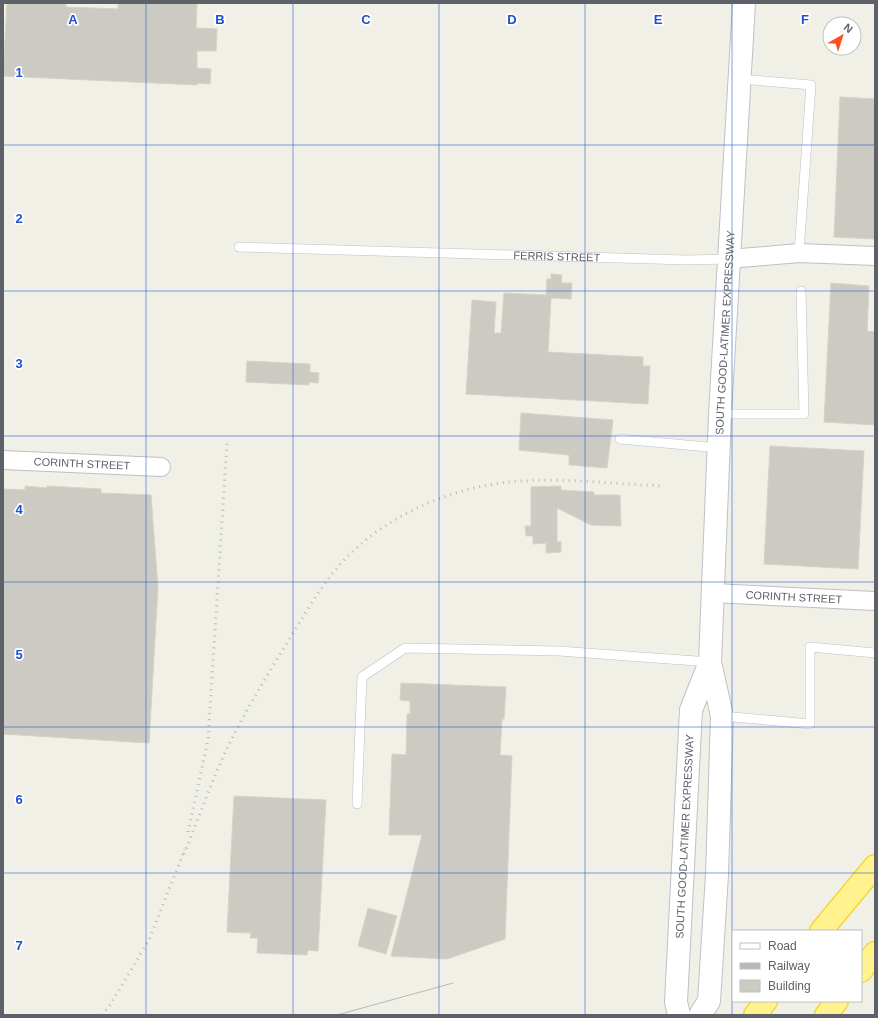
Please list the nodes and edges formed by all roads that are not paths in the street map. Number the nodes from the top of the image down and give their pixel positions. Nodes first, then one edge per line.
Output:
1 (744, 3) edge
2 (740, 79) junction
3 (239, 247) dead end
4 (799, 253) junction
5 (875, 256) edge
6 (729, 259) junction
7 (801, 291) dead end
8 (720, 414) junction
9 (620, 439) dead end
10 (719, 448) junction
11 (3, 460) edge
12 (161, 467) dead end
13 (712, 593) junction
14 (875, 601) edge
15 (875, 654) edge
16 (710, 662) junction
17 (722, 716) junction
18 (357, 804) dead end
19 (875, 866) edge
20 (823, 930) edge
21 (875, 953) edge
22 (862, 970) edge
23 (765, 1002) edge
24 (836, 1002) edge
25 (679, 1015) edge
26 (700, 1015) edge
27 (755, 1015) edge
28 (826, 1015) edge

1 - 2 main road, SOUTH GOOD-LATIMER EXPRESSWAY
2 - 4 lane
2 - 6 main road, SOUTH GOOD-LATIMER EXPRESSWAY
3 - 6 lane, FERRIS STREET
4 - 5 street, FERRIS STREET
4 - 6 street, FERRIS STREET
6 - 8 main road, SOUTH GOOD-LATIMER EXPRESSWAY
7 - 8 lane
8 - 10 main road, SOUTH GOOD-LATIMER EXPRESSWAY
9 - 10 lane
10 - 13 main road, SOUTH GOOD-LATIMER EXPRESSWAY
11 - 12 street, CORINTH STREET
13 - 14 street, CORINTH STREET
13 - 16 main road, SOUTH GOOD-LATIMER EXPRESSWAY
15 - 17 lane
16 - 17 main road, SOUTH GOOD-LATIMER EXPRESSWAY
16 - 18 lane
16 - 25 main road, SOUTH GOOD-LATIMER EXPRESSWAY
17 - 26 main road, SOUTH GOOD-LATIMER EXPRESSWAY
19 - 20 highway
21 - 22 highway
23 - 27 highway
24 - 28 highway

